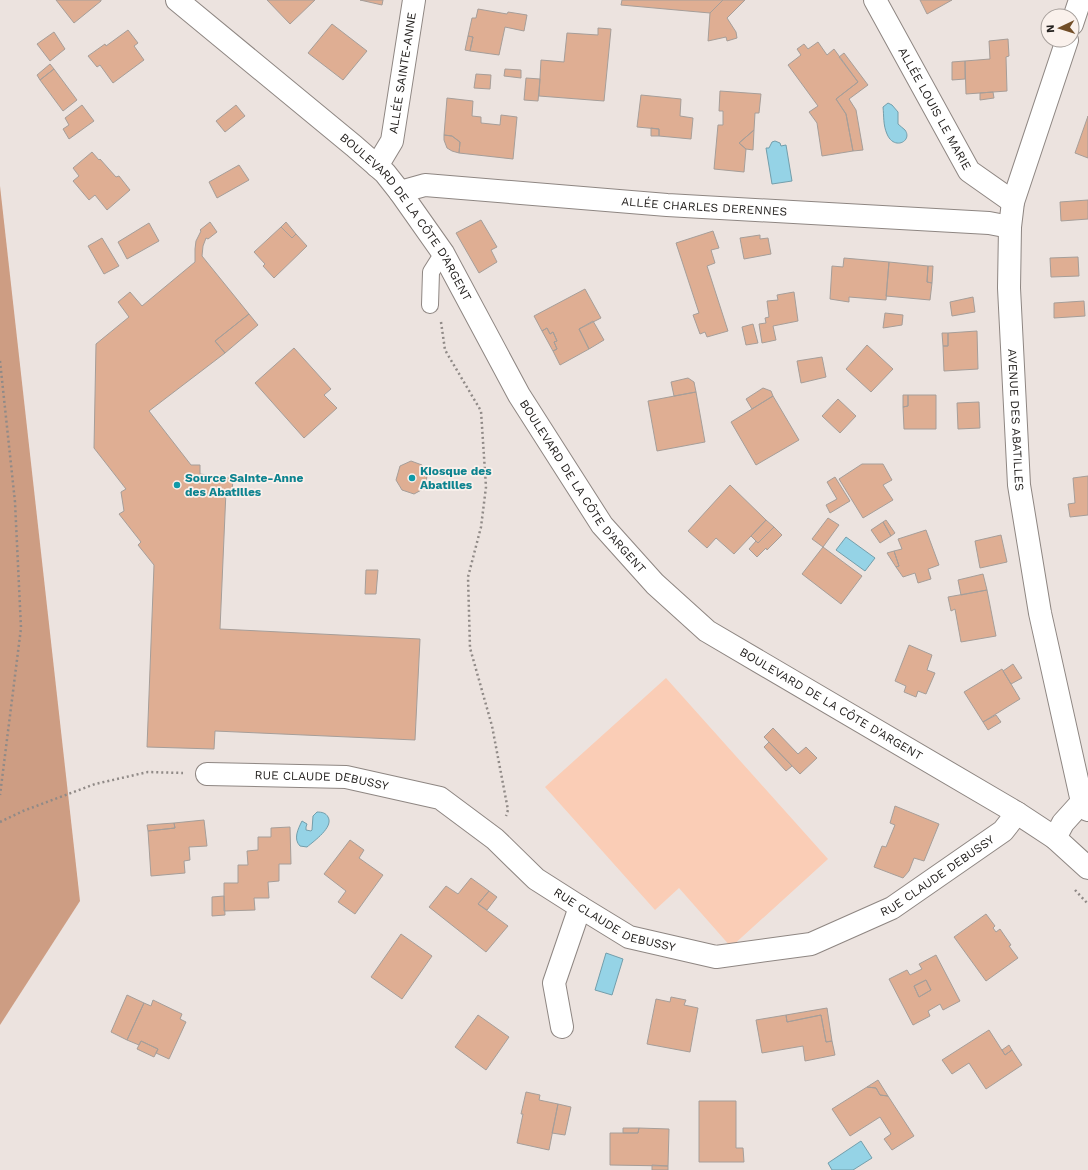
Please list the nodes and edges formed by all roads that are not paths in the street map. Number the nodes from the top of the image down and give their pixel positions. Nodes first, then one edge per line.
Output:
1 (177, 0) edge
2 (414, 0) edge
3 (875, 0) edge
4 (1064, 48) edge
5 (377, 166) junction
6 (400, 192) junction
7 (1013, 202) junction
8 (1010, 226) junction
9 (443, 253) junction
10 (435, 310) road end
11 (207, 774) road end
12 (1086, 803) edge
13 (1017, 813) junction
14 (1055, 838) junction
15 (1088, 868) edge
16 (580, 907) junction
17 (562, 1027) dead end

1 - 5 street, BOULEVARD DE LA CÔTE D'ARGENT
2 - 5 street, ALLÉE SAINTE-ANNE
3 - 7 street, ALLÉE LOUIS LE MARIE
4 - 7 street, AVENUE DES ABATILLES
5 - 6 street, BOULEVARD DE LA CÔTE D'ARGENT
6 - 8 street, ALLÉE CHARLES DERENNES
6 - 9 street, BOULEVARD DE LA CÔTE D'ARGENT
7 - 8 street, AVENUE DES ABATILLES
8 - 12 street, AVENUE DES ABATILLES
9 - 10 lane
9 - 13 street, BOULEVARD DE LA CÔTE D'ARGENT
11 - 16 street, RUE CLAUDE DEBUSSY
12 - 14 street, AVENUE DES ABATILLES
13 - 14 street, BOULEVARD DE LA CÔTE D'ARGENT
13 - 16 street, RUE CLAUDE DEBUSSY
14 - 15 street, BOULEVARD DE LA CÔTE D'ARGENT
16 - 17 street

